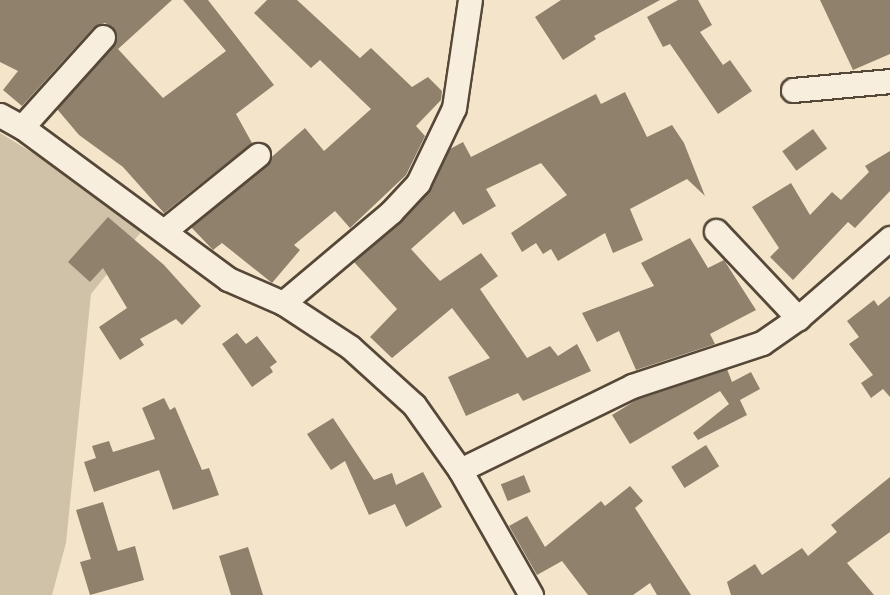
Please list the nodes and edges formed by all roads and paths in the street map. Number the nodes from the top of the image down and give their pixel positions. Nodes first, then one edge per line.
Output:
1 (470, 0) edge
2 (103, 37) dead end
3 (890, 80) edge
4 (793, 90) dead end
5 (0, 116) edge
6 (22, 127) junction
7 (258, 155) dead end
8 (164, 231) junction
9 (716, 231) dead end
10 (890, 239) edge
11 (283, 303) junction
12 (798, 318) junction
13 (460, 470) junction
14 (531, 595) edge

1 - 11 street
2 - 6 street
3 - 4 street
5 - 6 street
6 - 8 street
7 - 8 street
8 - 11 street
9 - 12 street
10 - 12 street
11 - 13 street
12 - 13 street
13 - 14 street

